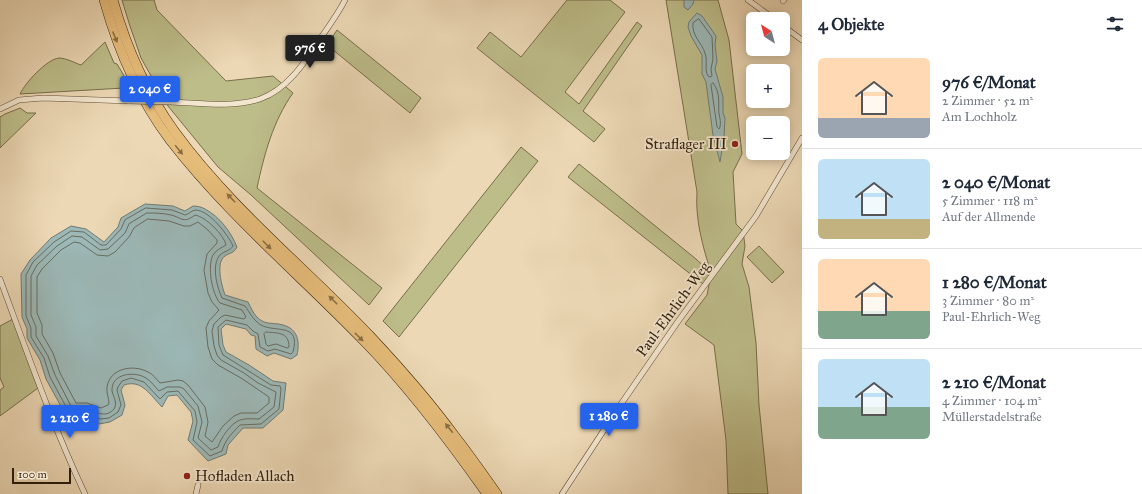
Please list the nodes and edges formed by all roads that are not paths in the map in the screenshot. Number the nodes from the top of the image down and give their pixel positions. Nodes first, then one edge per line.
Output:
1 (104, 0) edge
2 (113, 0) edge
3 (345, 0) edge
4 (748, 0) edge
5 (764, 12) edge
6 (790, 31) edge
7 (802, 40) edge
8 (0, 109) edge
9 (802, 138) edge
10 (0, 279) edge
11 (198, 485) dead end
12 (85, 494) edge
13 (196, 494) edge
14 (488, 494) edge
15 (497, 494) edge
16 (562, 494) edge

1 -> 14 highway
15 -> 2 highway
3 - 8 street, bridge
4 - 5 street
6 - 7 street
9 - 16 street, Paul-Ehrlich-Weg
10 - 12 street
11 - 13 street

